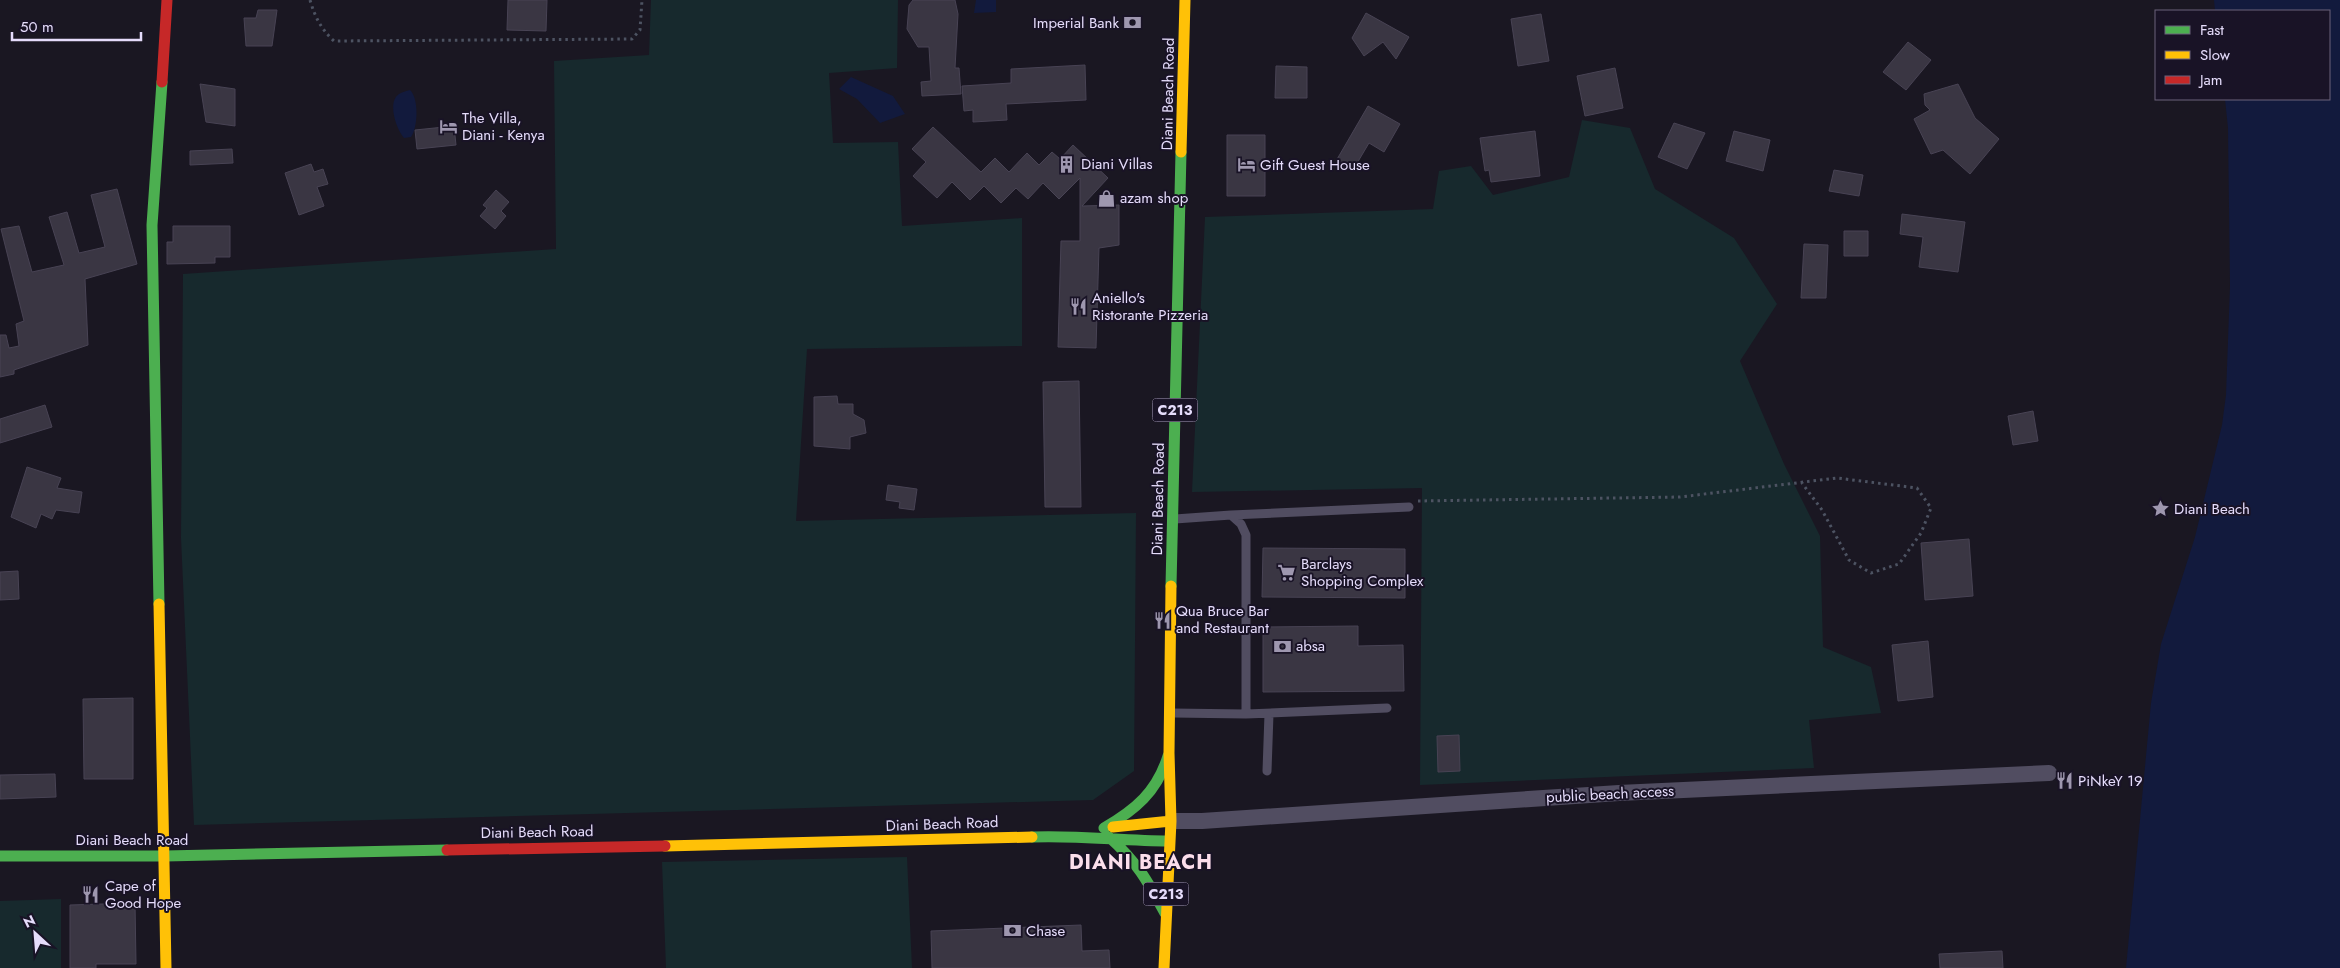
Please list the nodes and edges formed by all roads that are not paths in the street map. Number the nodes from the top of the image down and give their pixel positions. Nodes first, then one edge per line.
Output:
1 (167, 0) edge
2 (1185, 0) edge
3 (1410, 504) road end
4 (1231, 515) junction
5 (1172, 519) junction
6 (1387, 708) dead end
7 (1170, 713) junction
8 (1246, 714) junction
9 (1269, 714) junction
10 (1169, 752) junction
11 (1267, 771) dead end
12 (2049, 773) dead end
13 (1171, 821) junction
14 (1202, 821) junction
15 (1107, 833) junction
16 (1169, 841) junction
17 (0, 856) edge
18 (165, 856) junction
19 (1165, 913) junction
20 (166, 968) edge
21 (1164, 968) edge

1 - 18 main road
2 - 5 main road, Diani Beach Road / C213
3 - 4 lane
4 - 5 lane
4 - 8 lane
5 - 7 main road, Diani Beach Road / C213
6 - 9 lane
7 - 8 lane
7 - 10 main road, Diani Beach Road / C213
8 - 9 lane
9 - 11 lane
10 - 13 main road, Diani Beach Road / C213
10 - 15 main road
12 - 14 street, public beach access
13 - 14 street, public beach access
13 - 15 main road
13 - 16 main road, Diani Beach Road / C213
14 - 16 street
15 - 16 main road
15 - 18 main road, Diani Beach Road
15 - 19 main road
16 - 19 main road, Diani Beach Road / C213
17 - 18 main road, Diani Beach Road
18 - 20 main road
19 - 21 main road, Diani Beach Road / C213

